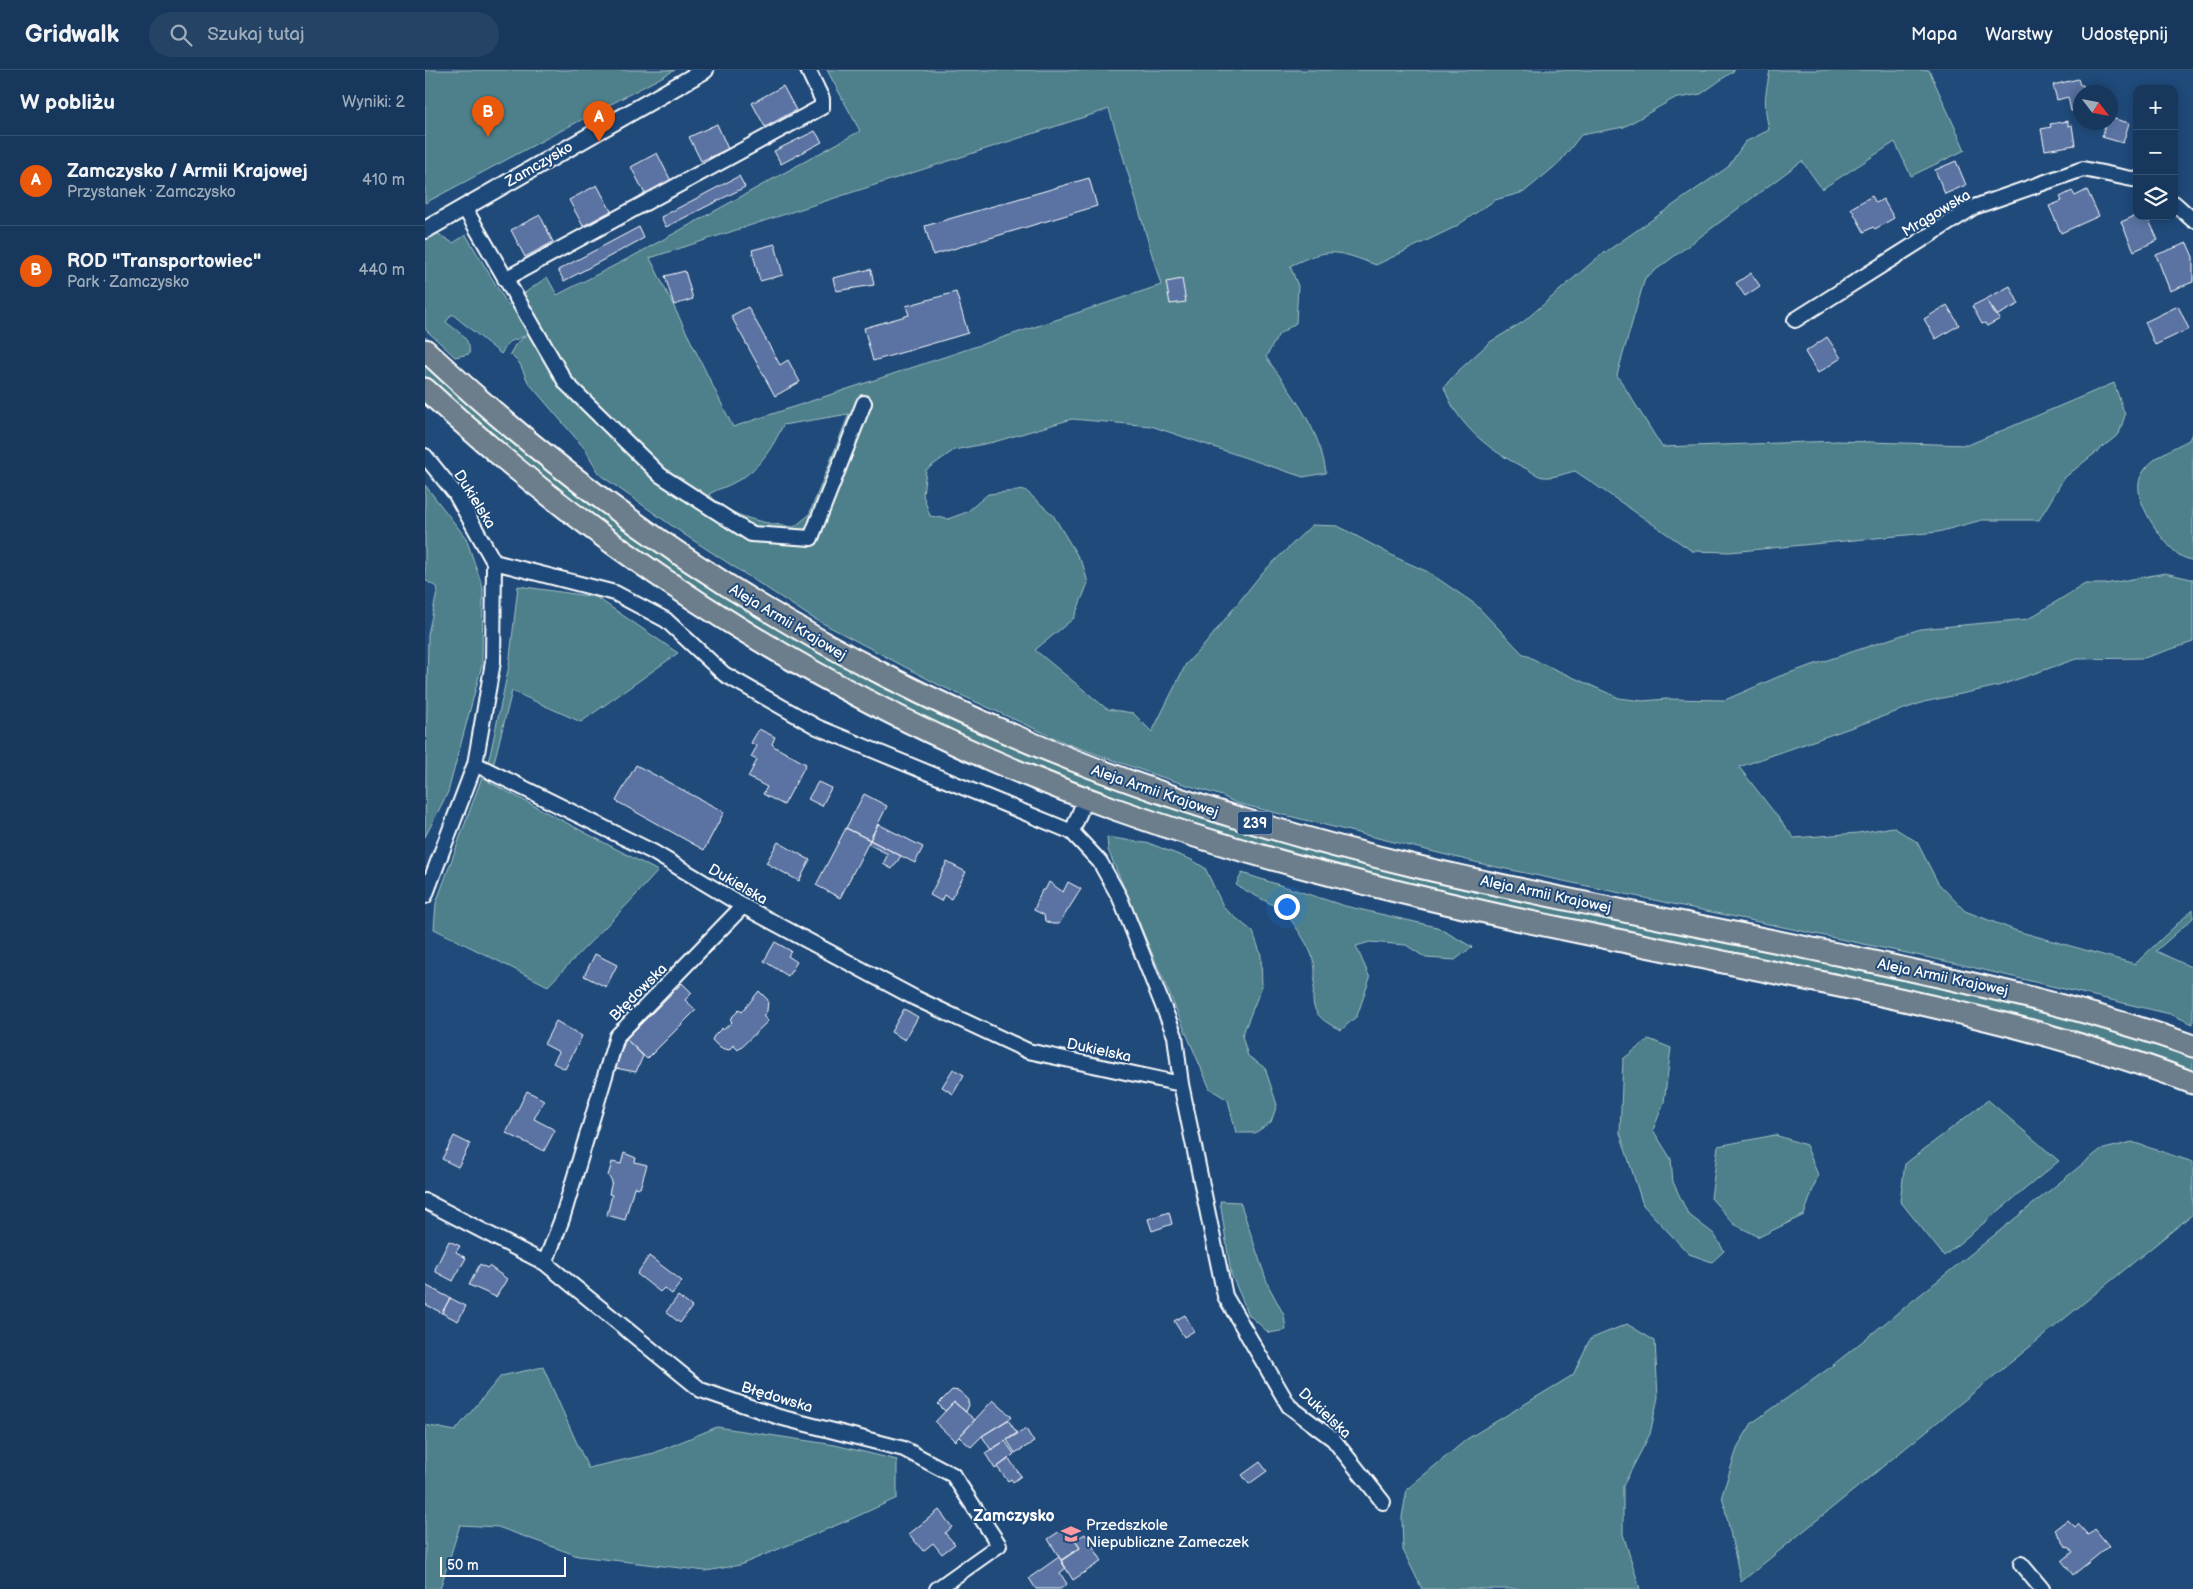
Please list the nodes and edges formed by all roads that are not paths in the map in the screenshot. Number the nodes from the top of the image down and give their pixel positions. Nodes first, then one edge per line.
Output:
1 (705, 70) edge
2 (808, 70) edge
3 (2133, 179) edge
4 (464, 207) junction
5 (2178, 207) edge
6 (2193, 220) edge
7 (425, 230) edge
8 (505, 279) junction
9 (1795, 320) dead end
10 (425, 350) edge
11 (425, 389) edge
12 (864, 403) dead end
13 (425, 456) edge
14 (494, 562) junction
15 (475, 764) junction
16 (1085, 798) junction
17 (1071, 832) junction
18 (425, 896) edge
19 (743, 906) junction
20 (2193, 1046) edge
21 (2193, 1083) edge
22 (1181, 1084) junction
23 (425, 1201) edge
24 (545, 1263) junction
25 (1383, 1502) dead end
26 (2021, 1564) dead end
27 (937, 1589) edge
28 (2042, 1589) edge

1 - 4 street, Zamczysko
2 - 8 street
3 - 9 street, Mrągowska
4 - 7 street, Zamczysko
4 - 8 street
5 - 6 street
8 - 12 street
10 - 20 main road, Aleja Armii Krajowej / 239
11 - 16 main road, Aleja Armii Krajowej / 239
13 - 14 street, Dukielska
14 - 15 street
14 - 17 street, Dukielska
15 - 18 street
15 - 19 street, Dukielska
16 - 17 street
16 - 21 main road, Aleja Armii Krajowej / 239
17 - 22 street, Dukielska
19 - 22 street, Dukielska
19 - 24 street, Błędowska
22 - 25 street, Dukielska
23 - 24 street, Błędowska
24 - 27 street, Błędowska
26 - 28 street

